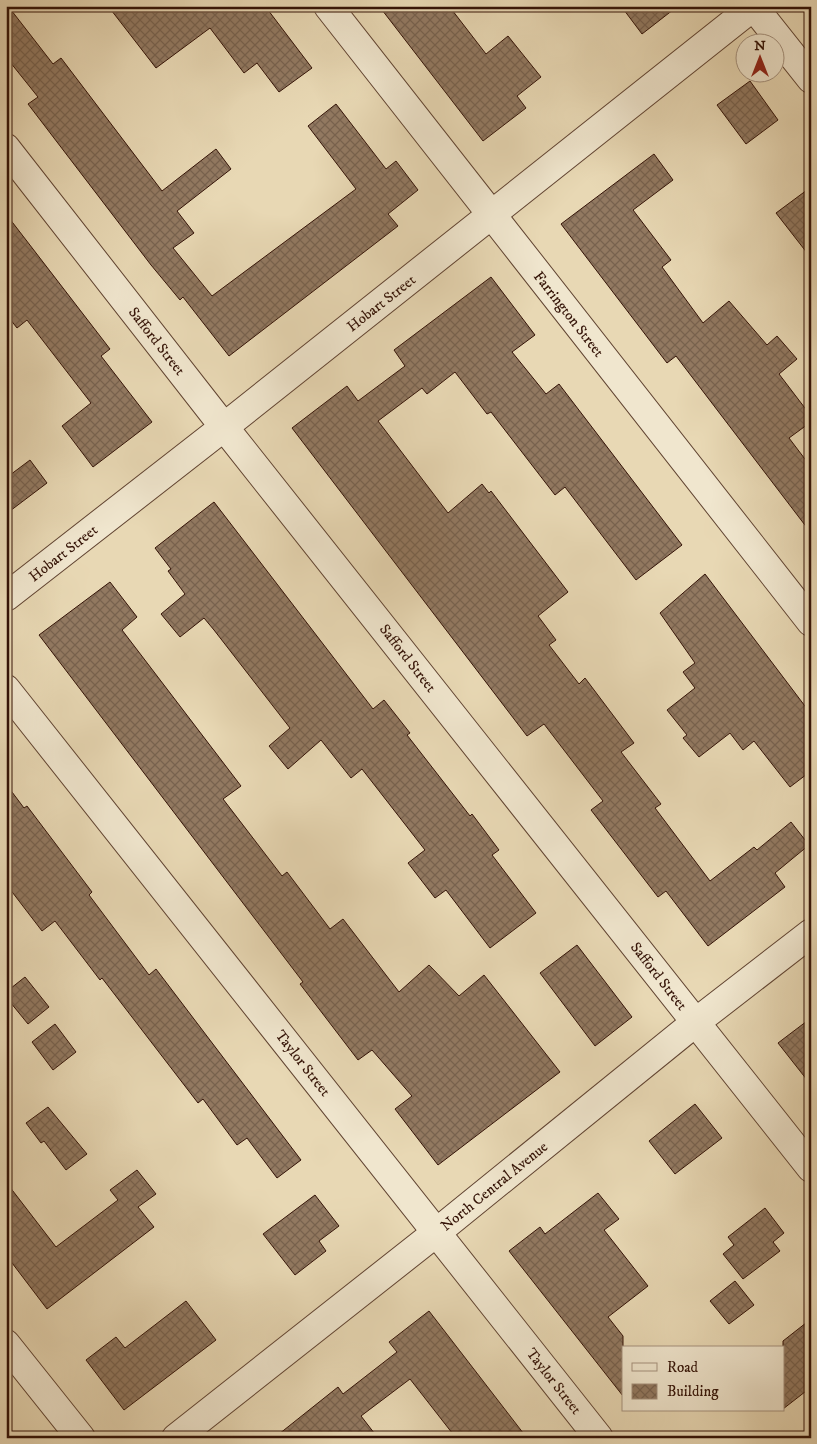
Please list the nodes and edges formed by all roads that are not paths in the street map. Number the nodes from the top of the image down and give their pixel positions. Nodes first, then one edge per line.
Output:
1 (328, 6) edge
2 (753, 6) edge
3 (811, 79) edge
4 (6, 148) edge
5 (492, 216) junction
6 (224, 427) junction
7 (6, 597) edge
8 (811, 622) edge
9 (6, 689) edge
10 (811, 933) edge
11 (696, 1022) junction
12 (811, 1168) edge
13 (437, 1232) junction
14 (6, 1344) edge
15 (81, 1438) edge
16 (176, 1438) edge
17 (599, 1438) edge

1 - 5 street, Farrington Street
2 - 3 street
2 - 5 street, Hobart Street
4 - 6 street, Safford Street
5 - 6 street, Hobart Street
5 - 8 street, Farrington Street
6 - 7 street, Hobart Street
6 - 11 street, Safford Street
9 - 13 street, Taylor Street
10 - 11 street, North Central Avenue
11 - 12 street, Safford Street
11 - 13 street, North Central Avenue
13 - 16 street, North Central Avenue
13 - 17 street, Taylor Street
14 - 15 street

